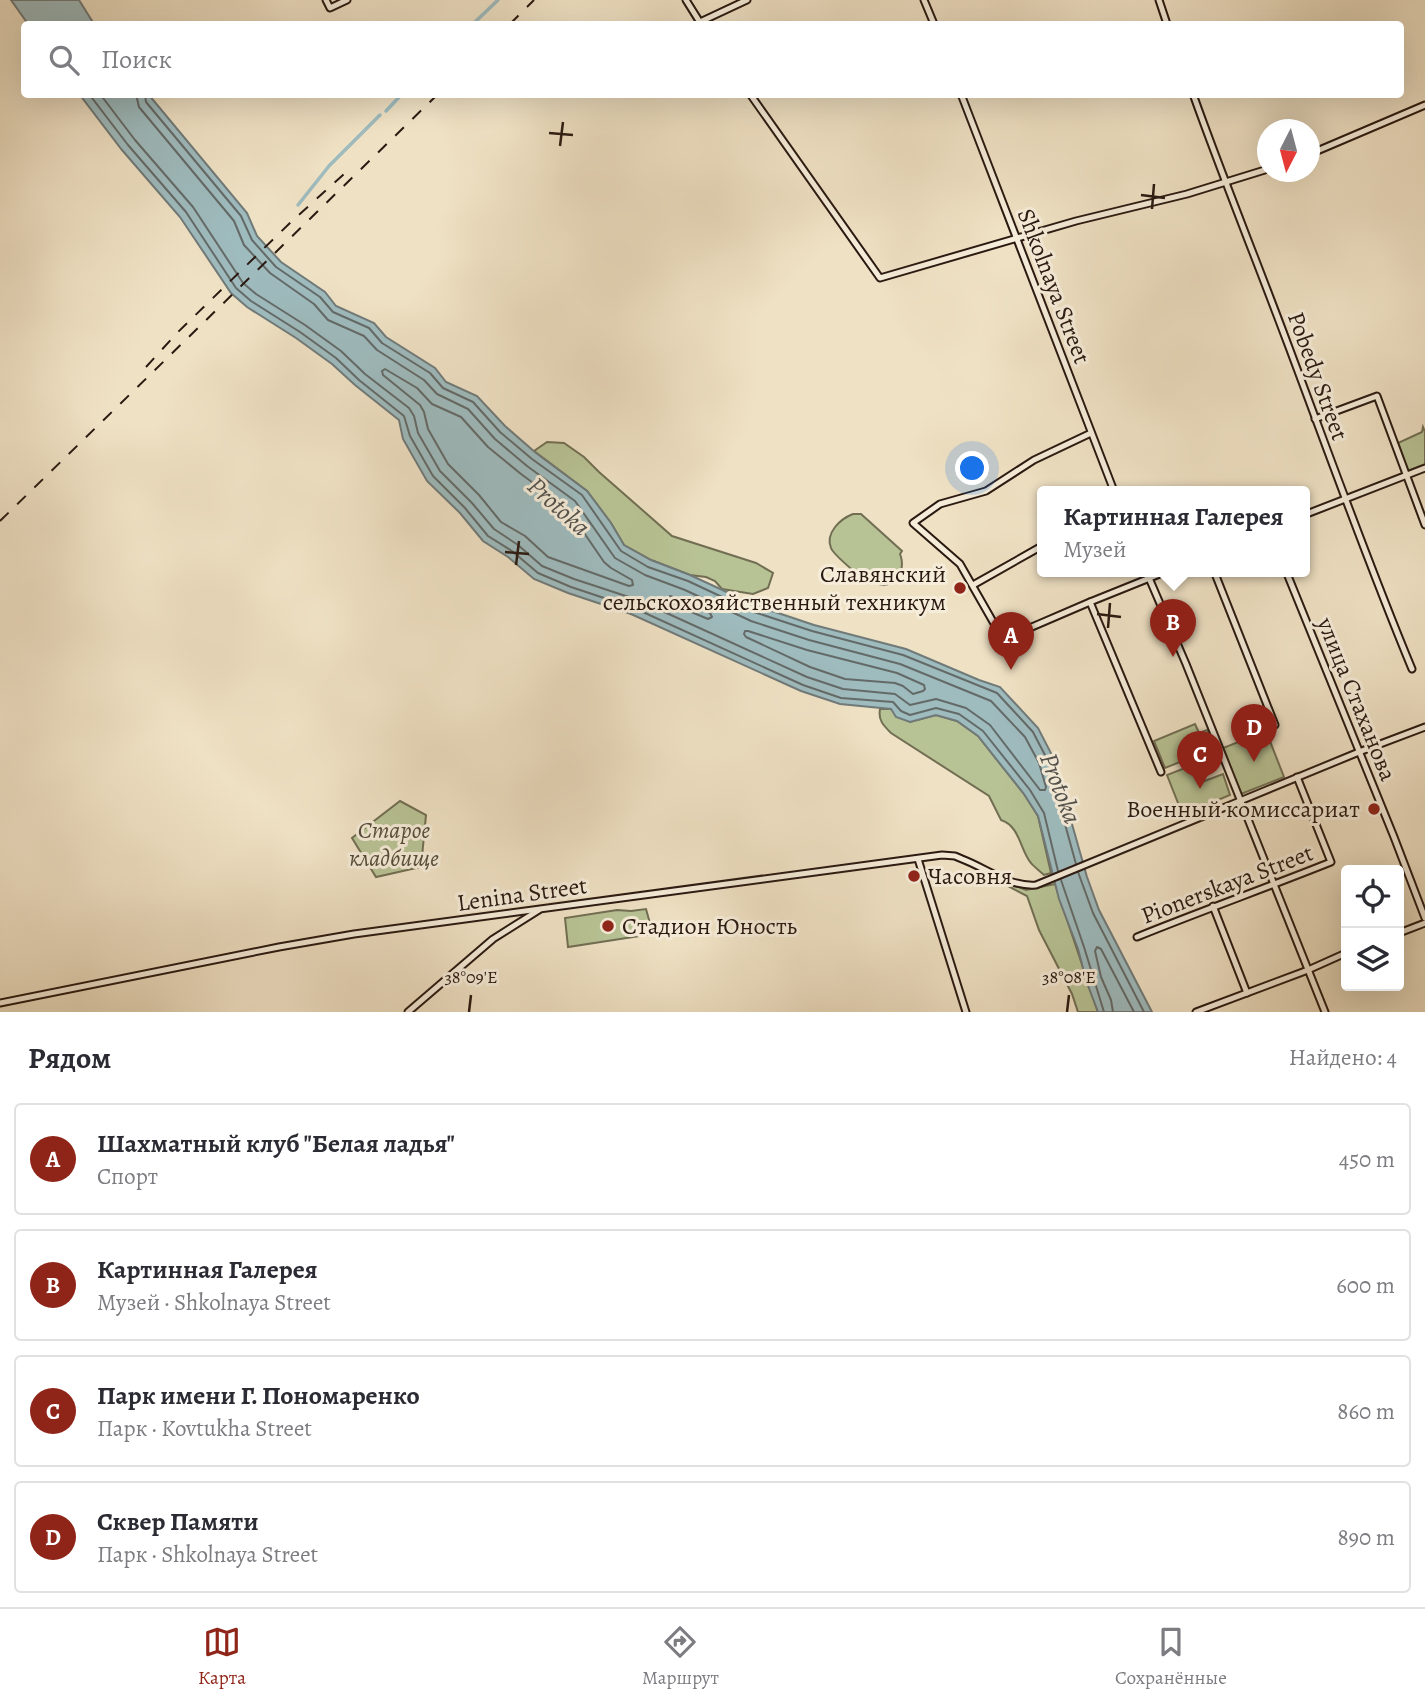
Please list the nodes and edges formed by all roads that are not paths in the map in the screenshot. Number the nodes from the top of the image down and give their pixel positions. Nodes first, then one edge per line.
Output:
1 (326, 0) edge
2 (347, 0) edge
3 (686, 0) edge
4 (747, 0) edge
5 (924, 0) edge
6 (1159, 0) edge
7 (700, 21) edge
8 (705, 21) edge
9 (933, 21) edge
10 (1166, 21) edge
11 (753, 98) edge
12 (963, 98) edge
13 (1194, 98) edge
14 (1425, 105) edge
15 (1320, 150) edge
16 (1257, 173) edge
17 (1225, 183) junction
18 (1016, 239) junction
19 (1315, 419) junction
20 (1091, 433) junction
21 (1425, 468) edge
22 (1407, 475) junction
23 (1112, 486) edge
24 (1344, 499) junction
25 (1310, 513) edge
26 (1425, 525) edge
27 (1037, 549) edge
28 (1154, 577) edge
29 (1216, 577) edge
30 (1288, 577) edge
31 (1149, 579) junction
32 (972, 585) junction
33 (1090, 602) junction
34 (1412, 669) dead end
35 (1275, 725) dead end
36 (1425, 727) edge
37 (1359, 752) junction
38 (1161, 772) dead end
39 (1297, 777) junction
40 (1240, 801) junction
41 (918, 859) junction
42 (1274, 885) junction
43 (1213, 906) junction
44 (527, 913) junction
45 (1425, 921) edge
46 (1404, 931) edge
47 (1137, 937) dead end
48 (1341, 955) edge
49 (1308, 970) junction
50 (1247, 993) junction
51 (0, 1003) edge
52 (408, 1012) edge
53 (967, 1012) edge
54 (1196, 1012) edge
55 (1325, 1012) edge

1 - 2 street
3 - 7 street
4 - 8 street
5 - 9 street
6 - 10 street
11 - 18 street
12 - 18 street, Shkolnaya Street
13 - 17 street, Pobedy Street
14 - 15 street
16 - 17 street
17 - 18 street
17 - 19 street, Pobedy Street
18 - 20 street, Shkolnaya Street
19 - 22 street
19 - 24 street, Pobedy Street
20 - 23 street, Shkolnaya Street
20 - 32 street
21 - 22 street
22 - 24 street
22 - 26 street
24 - 25 street
24 - 34 street, Pobedy Street
27 - 32 street
28 - 31 street
29 - 35 street
30 - 37 street, улица Стаханова
31 - 33 street
31 - 40 street
32 - 33 street
33 - 38 street
36 - 37 street, Lenina Street
37 - 39 street, Lenina Street
37 - 45 street, улица Стаханова
39 - 40 street, Lenina Street
39 - 42 street, Pionerskaya Street
40 - 41 street, Lenina Street
40 - 42 street
41 - 44 street, Lenina Street
41 - 53 street
42 - 43 street, Pionerskaya Street
42 - 49 street
43 - 47 street, Pionerskaya Street
43 - 50 street
44 - 51 street, Lenina Street
44 - 52 street
45 - 46 street
48 - 49 street
49 - 50 street
49 - 55 street
50 - 54 street

